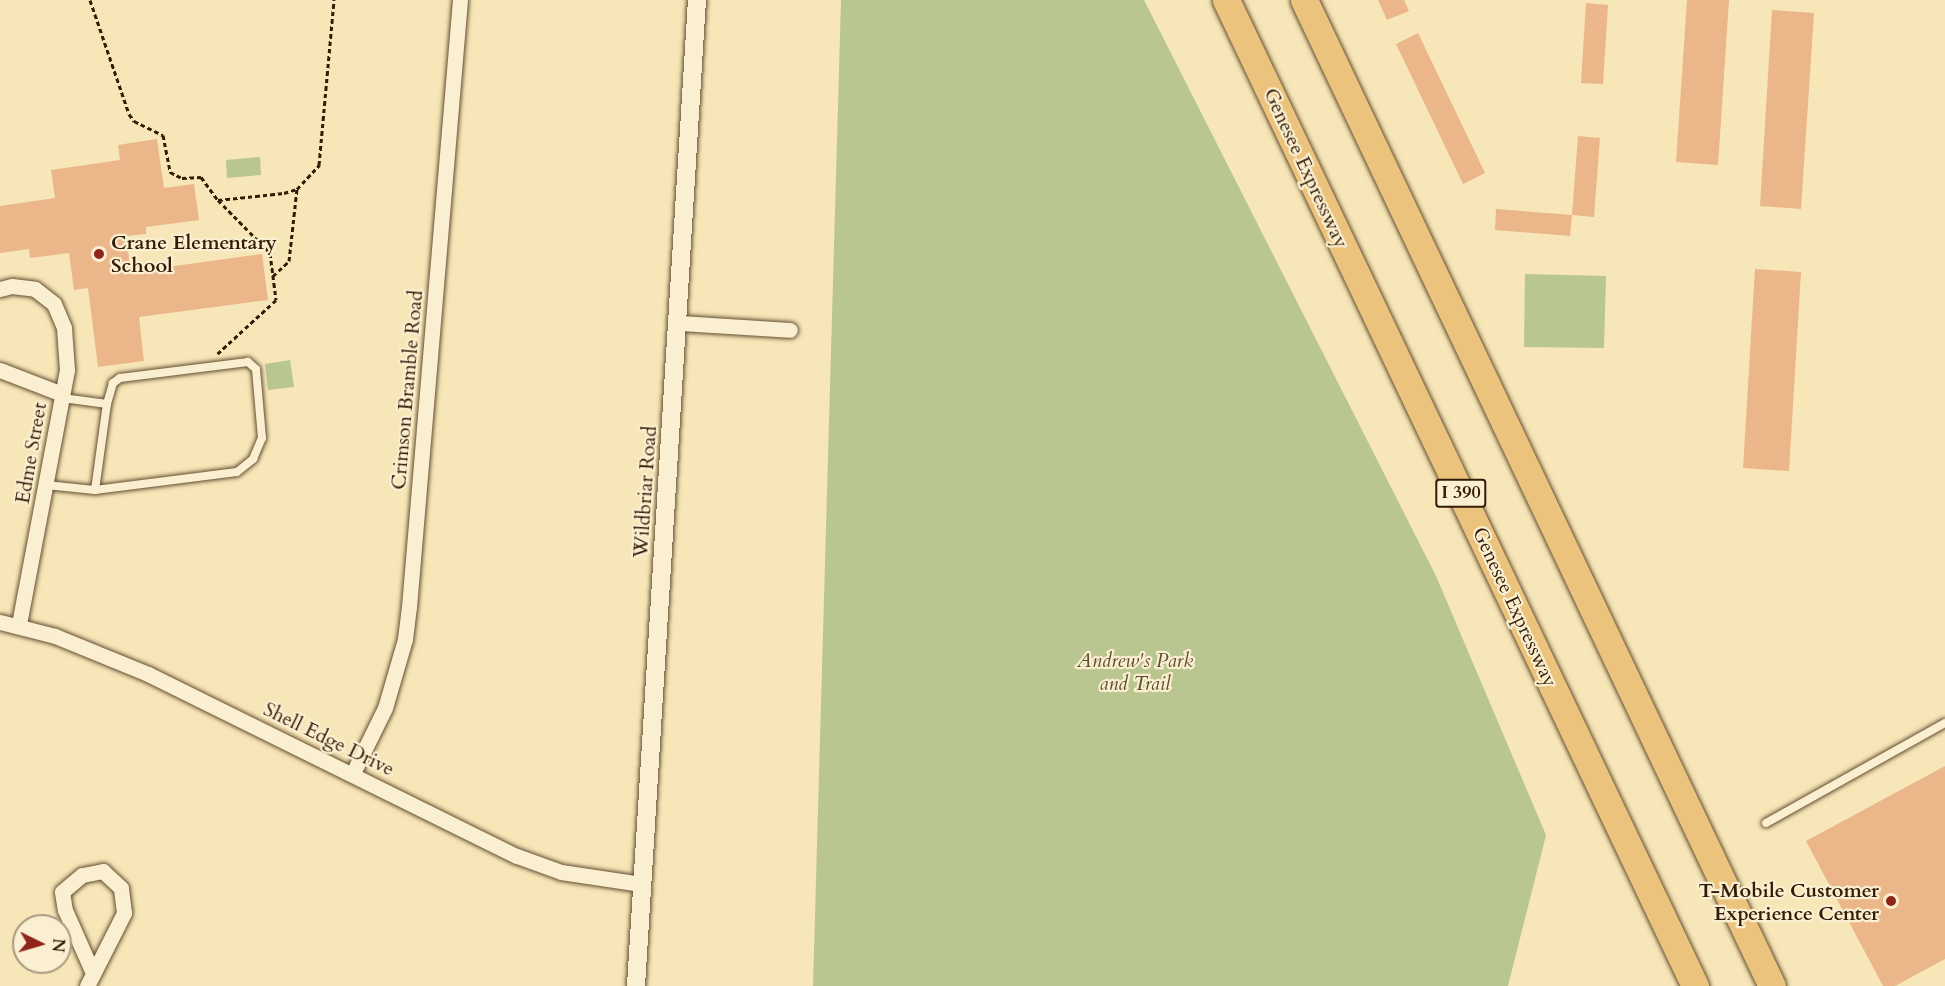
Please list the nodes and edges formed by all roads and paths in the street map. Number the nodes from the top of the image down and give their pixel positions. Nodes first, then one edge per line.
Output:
1 (90, 0) edge
2 (334, 0) edge
3 (460, 0) edge
4 (697, 0) edge
5 (1226, 0) edge
6 (1304, 0) edge
7 (297, 189) junction
8 (218, 200) junction
9 (273, 276) junction
10 (0, 289) edge
11 (680, 323) junction
12 (790, 330) dead end
13 (202, 367) junction
14 (0, 369) edge
15 (62, 396) junction
16 (107, 404) junction
17 (46, 485) junction
18 (95, 490) junction
19 (0, 622) edge
20 (19, 625) junction
21 (1945, 723) edge
22 (353, 774) junction
23 (1766, 823) dead end
24 (641, 884) junction
25 (92, 971) junction
26 (87, 986) edge
27 (636, 986) edge
28 (1695, 986) edge
29 (1772, 986) edge

1 - 8 path
2 - 7 path
3 - 22 street, Crimson Bramble Road
4 - 11 street, Wildbriar Road
5 - 28 highway, Genesee Expressway / I 390
6 - 29 highway
7 - 8 path
7 - 9 path
8 - 9 path
9 - 13 path
10 - 15 street, Edme Street
11 - 12 street
11 - 24 street, Wildbriar Road
13 - 16 lane
13 - 18 lane
14 - 15 street, Edme Street
15 - 16 lane
15 - 17 street, Edme Street
16 - 18 lane
17 - 18 lane
17 - 20 street, Edme Street
19 - 20 street, Shell Edge Drive
20 - 22 street, Shell Edge Drive
21 - 23 lane
22 - 24 street, Shell Edge Drive
24 - 27 street, Wildbriar Road
25 - 25 street
25 - 26 street

